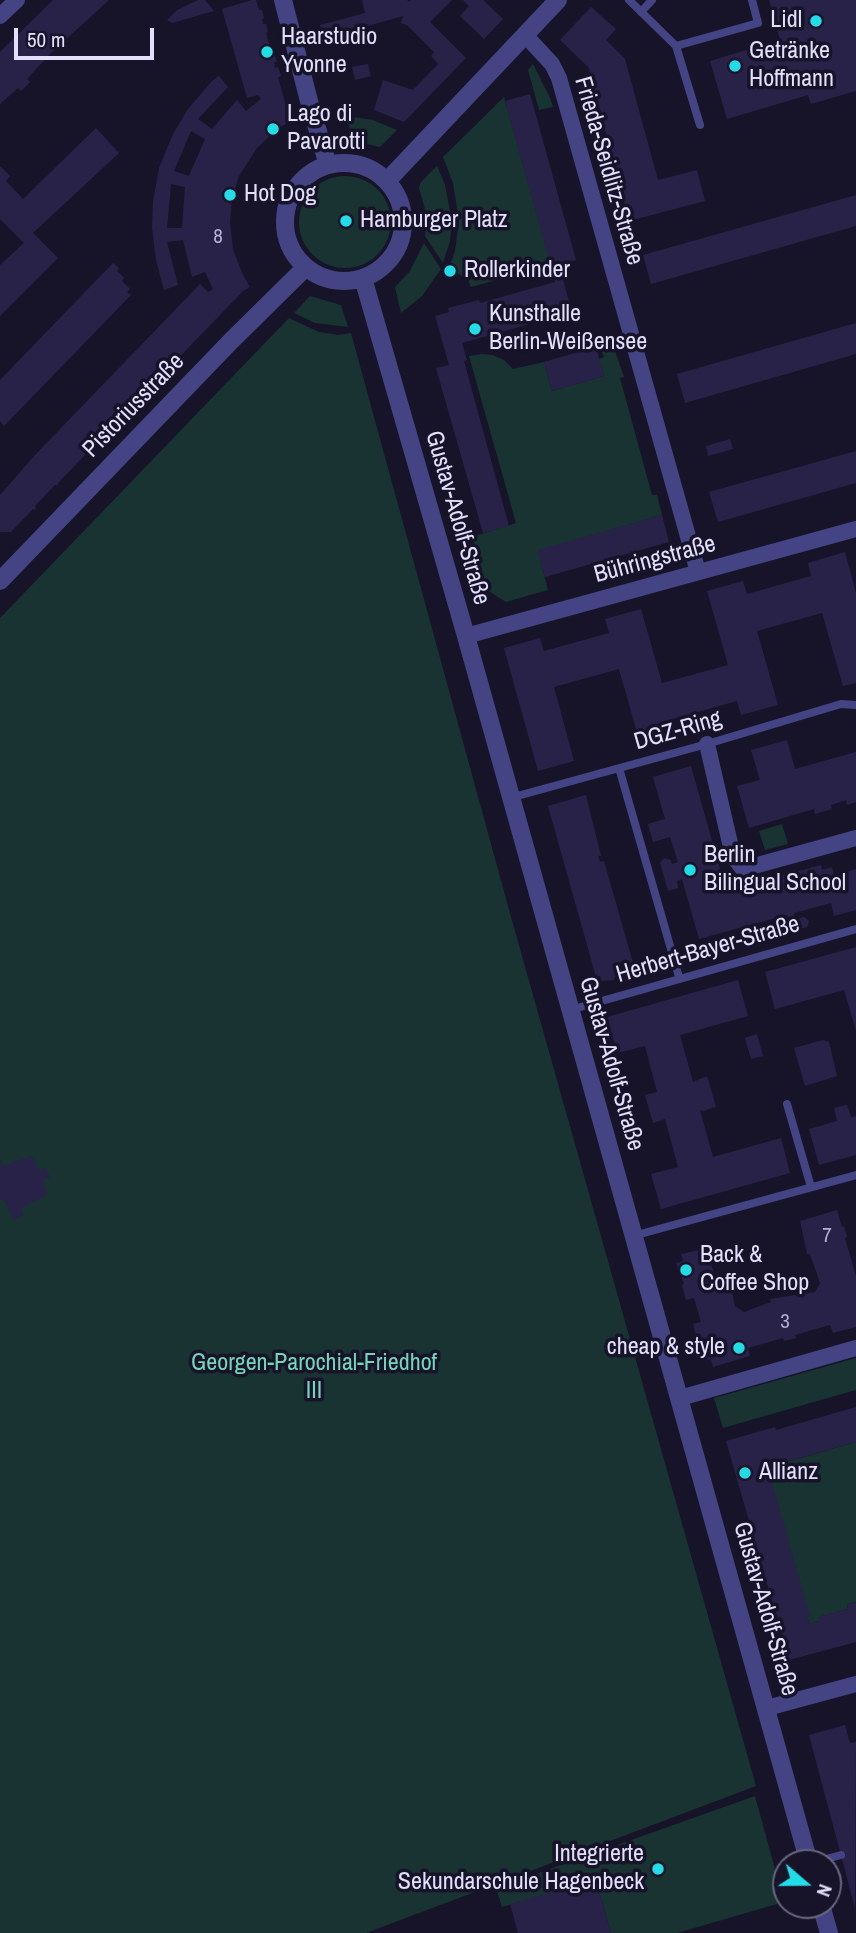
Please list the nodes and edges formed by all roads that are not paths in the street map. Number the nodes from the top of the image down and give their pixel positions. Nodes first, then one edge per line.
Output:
1 (17, 0) edge
2 (283, 0) edge
3 (558, 0) edge
4 (629, 0) edge
5 (652, 0) edge
6 (751, 0) edge
7 (641, 12) junction
8 (0, 16) edge
9 (525, 35) junction
10 (676, 46) junction
11 (700, 125) dead end
12 (328, 165) junction
13 (387, 181) junction
14 (306, 267) junction
15 (363, 278) junction
16 (856, 529) edge
17 (698, 572) junction
18 (0, 581) edge
19 (466, 636) junction
20 (856, 705) edge
21 (707, 744) junction
22 (619, 768) junction
23 (510, 798) junction
24 (856, 838) edge
25 (856, 929) edge
26 (679, 977) junction
27 (570, 1010) junction
28 (787, 1104) dead end
29 (856, 1175) edge
30 (811, 1188) junction
31 (634, 1236) junction
32 (856, 1348) edge
33 (680, 1398) junction
34 (856, 1684) edge
35 (768, 1708) junction
36 (806, 1849) edge

1 - 8 street
2 - 12 street
3 - 9 street
4 - 7 lane
5 - 7 lane
6 - 10 lane
7 - 10 lane
9 - 13 street
9 - 17 street, Frieda-Seidlitz-Straße
10 - 11 lane
12 - 13 street
12 - 14 street
13 - 15 street
14 - 15 street
14 - 18 street, Pistoriusstraße
15 - 19 street, Gustav-Adolf-Straße
16 - 17 street, Bühringstraße
17 - 19 street, Bühringstraße
19 - 23 street, Gustav-Adolf-Straße
20 - 21 lane, DGZ-Ring
21 - 22 lane, DGZ-Ring
21 - 24 street
22 - 23 lane, DGZ-Ring
22 - 26 lane
23 - 27 street, Gustav-Adolf-Straße
25 - 26 lane, Herbert-Bayer-Straße
26 - 27 lane, Herbert-Bayer-Straße
27 - 31 street, Gustav-Adolf-Straße
28 - 30 lane
29 - 30 lane
30 - 31 lane
31 - 33 street, Gustav-Adolf-Straße
32 - 33 street
33 - 35 street, Gustav-Adolf-Straße
34 - 35 street
35 - 36 street, Gustav-Adolf-Straße

